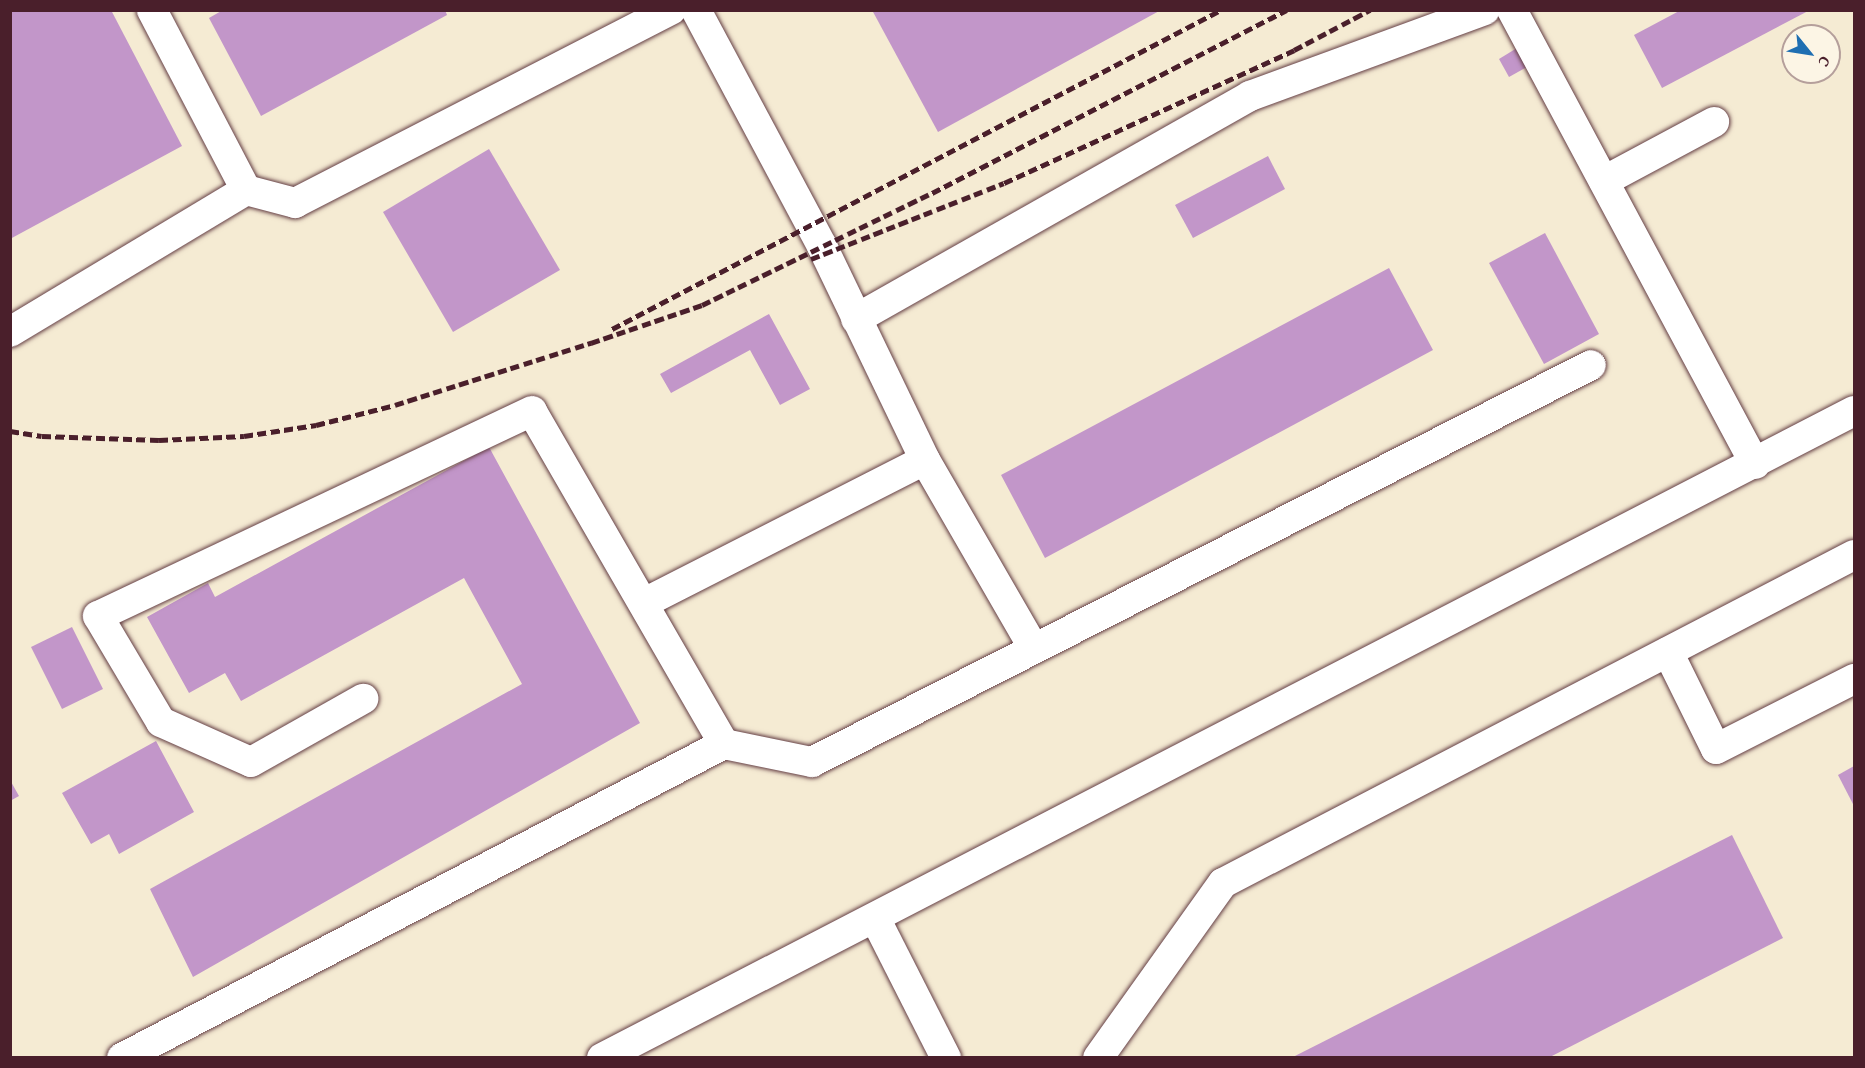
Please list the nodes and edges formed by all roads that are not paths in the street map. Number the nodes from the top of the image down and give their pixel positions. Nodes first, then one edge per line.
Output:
1 (152, 10) edge
2 (671, 10) edge
3 (696, 10) edge
4 (1485, 10) edge
5 (1512, 10) edge
6 (1714, 122) dead end
7 (1604, 182) junction
8 (246, 190) junction
9 (856, 319) junction
10 (10, 332) edge
11 (1591, 365) dead end
12 (1854, 411) edge
13 (925, 460) junction
14 (1755, 464) junction
15 (1854, 555) edge
16 (644, 603) junction
17 (1034, 649) junction
18 (1668, 652) junction
19 (1854, 679) edge
20 (363, 699) dead end
21 (724, 744) junction
22 (876, 918) junction
23 (122, 1058) edge
24 (602, 1058) edge
25 (946, 1058) edge
26 (1098, 1058) edge

1 - 8 lane
2 - 8 lane
3 - 9 lane
4 - 9 lane
5 - 7 lane
6 - 7 lane
7 - 14 lane
8 - 10 lane
9 - 13 lane
11 - 17 lane
12 - 14 lane
13 - 16 lane
13 - 17 lane
14 - 22 lane
15 - 18 lane
16 - 20 lane
16 - 21 lane
17 - 21 lane
18 - 19 lane
18 - 26 lane
21 - 23 lane
22 - 24 lane
22 - 25 lane

